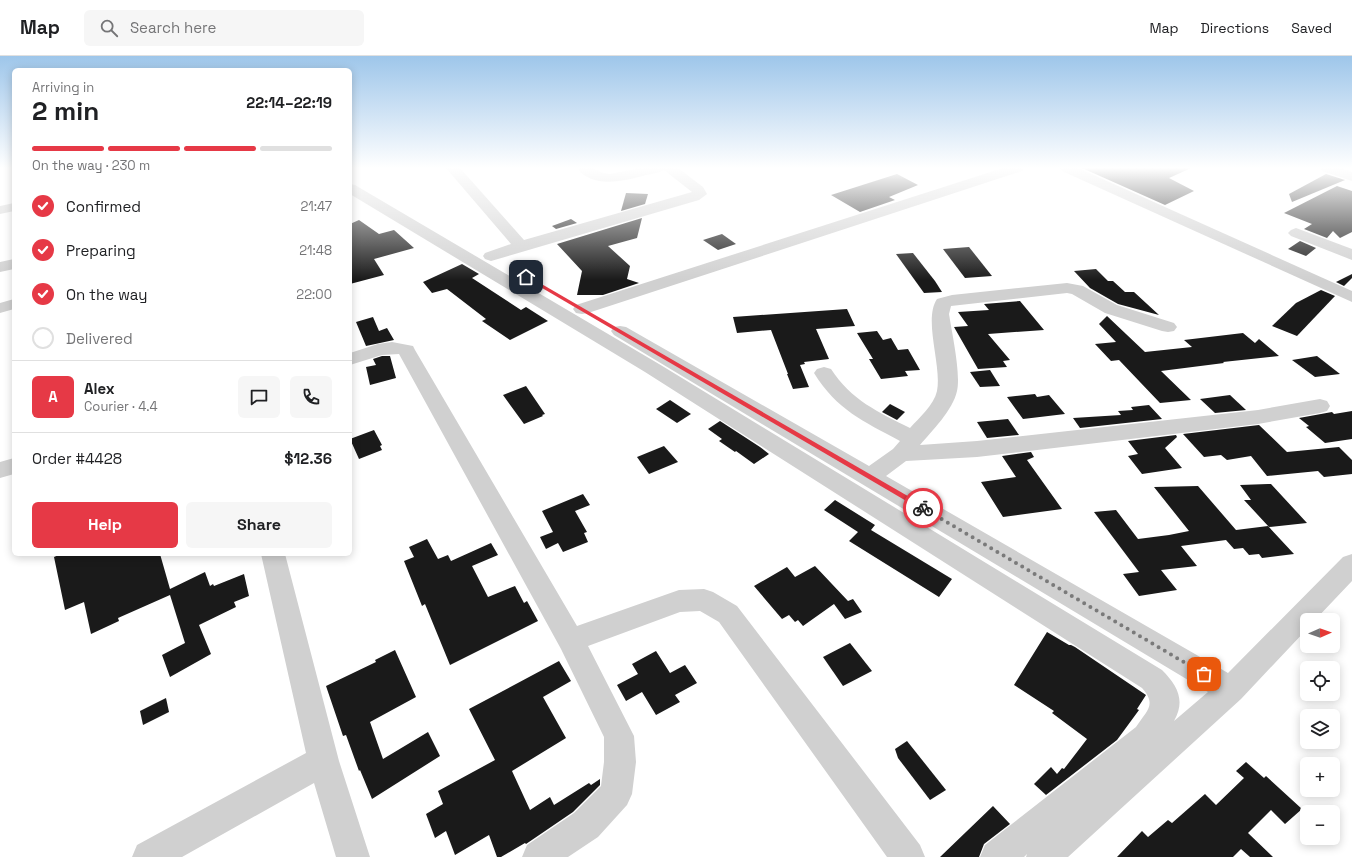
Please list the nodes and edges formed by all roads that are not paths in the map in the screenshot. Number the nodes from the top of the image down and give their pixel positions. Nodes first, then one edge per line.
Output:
1 (382, 205) edge
2 (405, 205) edge
3 (486, 205) edge
4 (664, 205) edge
5 (892, 205) edge
6 (1150, 205) edge
7 (12, 207) edge
8 (0, 210) edge
9 (1296, 233) dead end
10 (521, 246) junction
11 (1352, 255) edge
12 (491, 256) junction
13 (12, 264) edge
14 (0, 267) edge
15 (1352, 297) edge
16 (564, 303) junction
17 (12, 305) edge
18 (0, 308) edge
19 (1168, 327) dead end
20 (352, 358) edge
21 (824, 373) dead end
22 (1320, 406) dead end
23 (907, 446) junction
24 (12, 467) edge
25 (0, 470) edge
26 (870, 477) junction
27 (273, 556) edge
28 (1352, 564) edge
29 (571, 640) junction
30 (1231, 690) junction
31 (323, 761) junction
32 (148, 857) edge
33 (353, 857) edge
34 (539, 857) edge
35 (908, 857) edge
36 (997, 857) edge
37 (1043, 857) edge

1 - 16 street
2 - 12 street
3 - 10 street
4 - 10 street
5 - 16 street
6 - 15 street
7 - 8 street
9 - 11 street
10 - 12 street
12 - 16 street
13 - 14 street
16 - 26 street
16 - 36 street
17 - 18 street
19 - 23 street
20 - 29 street
21 - 23 street
22 - 23 street
23 - 26 street
24 - 25 street
26 - 30 street
27 - 31 street
28 - 30 street
29 - 34 street
29 - 35 street
30 - 37 street
31 - 32 street
31 - 33 street

